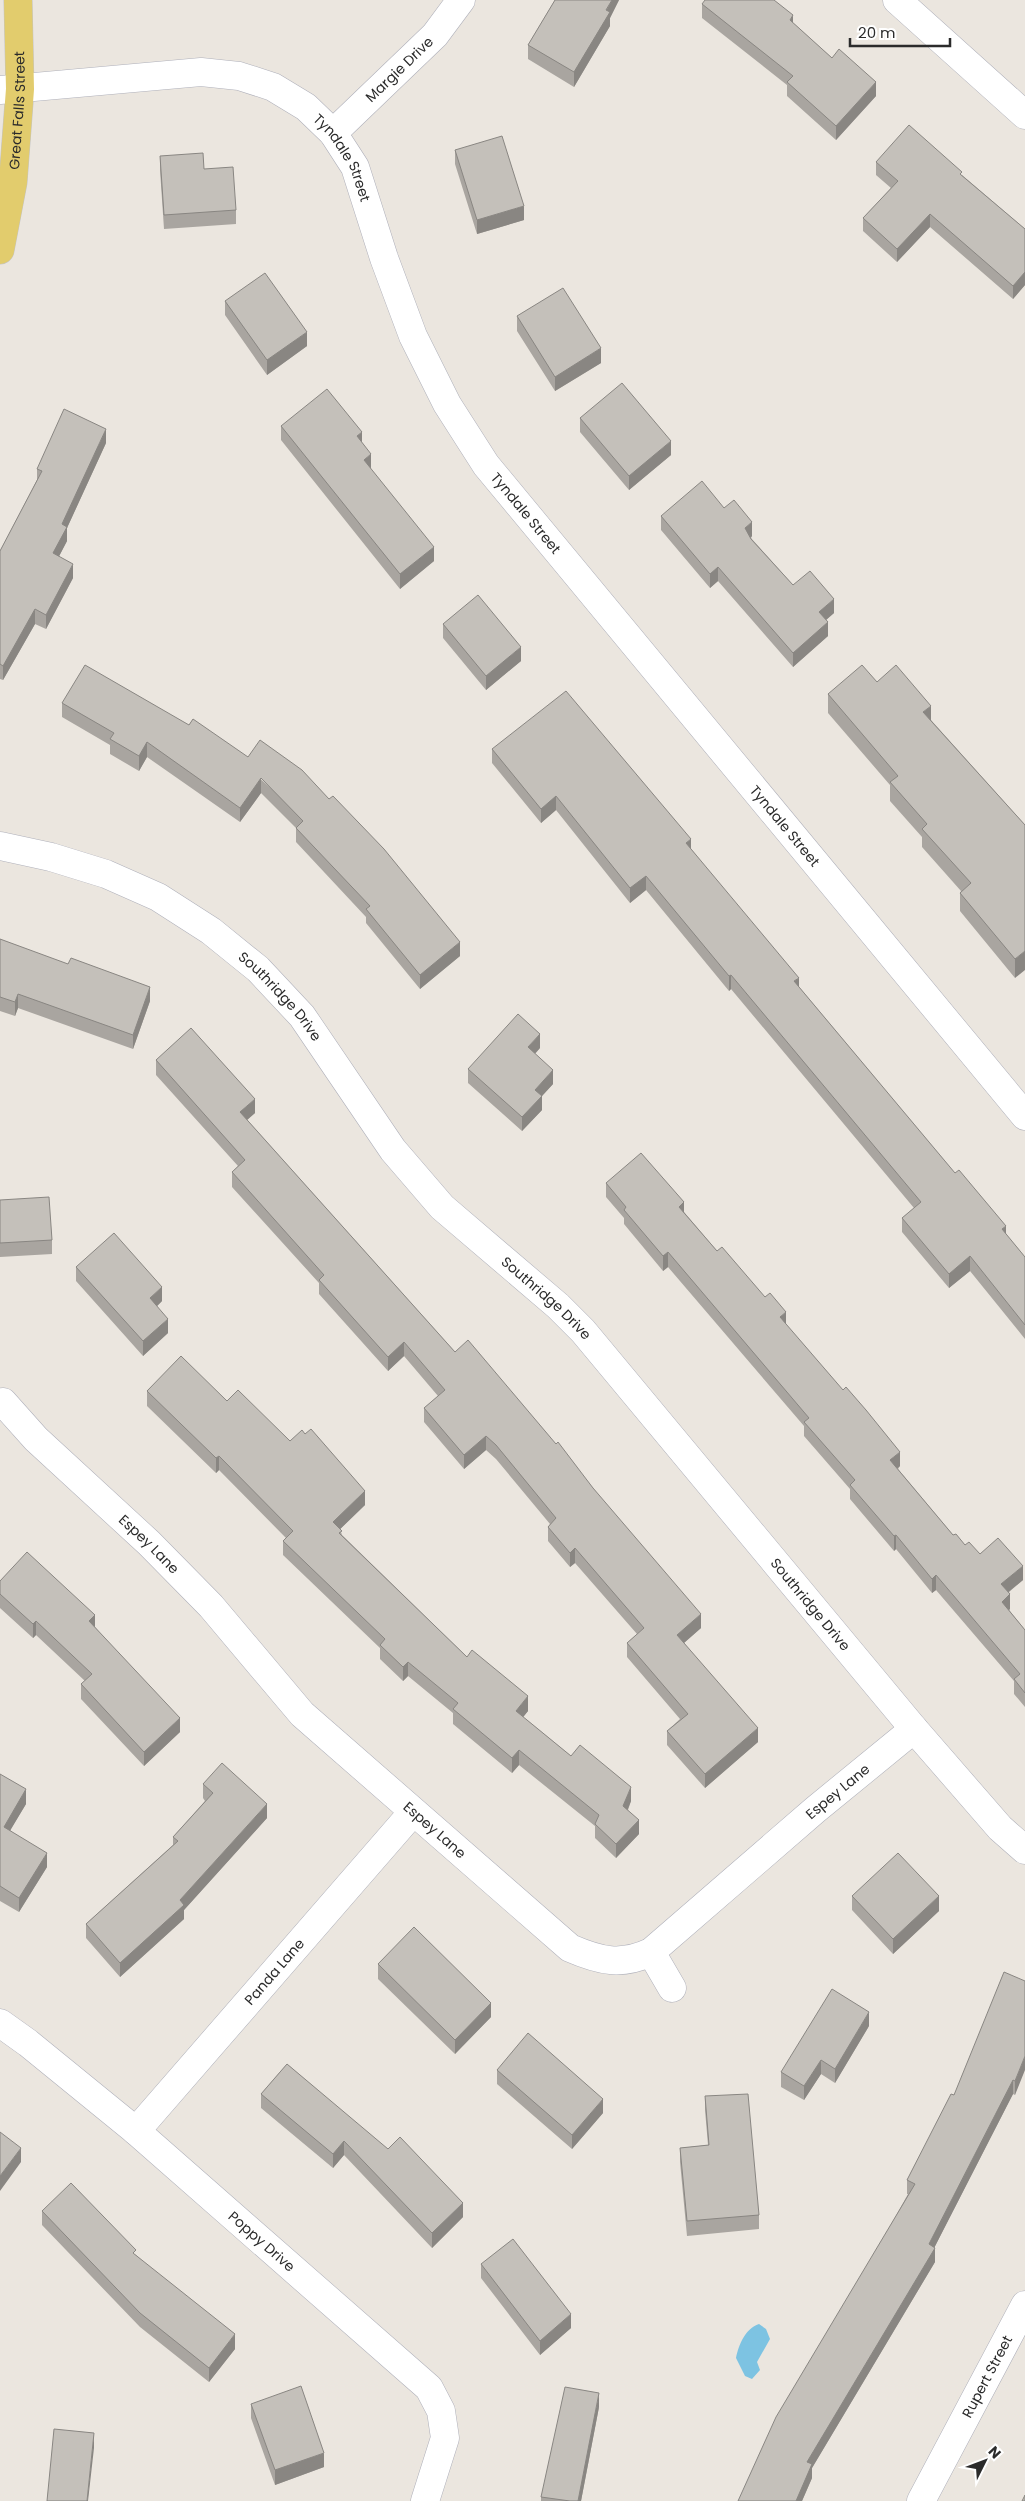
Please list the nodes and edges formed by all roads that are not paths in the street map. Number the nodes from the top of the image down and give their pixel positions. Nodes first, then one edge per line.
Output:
1 (18, 0) edge
2 (461, 0) edge
3 (897, 0) edge
4 (10, 90) edge
5 (1025, 114) edge
6 (333, 133) junction
7 (0, 250) edge
8 (0, 846) edge
9 (1025, 1116) edge
10 (3, 1402) dead end
11 (914, 1729) junction
12 (413, 1812) junction
13 (1025, 1850) edge
14 (651, 1952) junction
15 (672, 1988) dead end
16 (0, 2024) edge
17 (136, 2131) junction
18 (1025, 2305) edge
19 (425, 2501) edge
20 (921, 2501) edge

1 - 4 main road, Great Falls Street
2 - 6 street, Margie Drive
3 - 5 street
4 - 6 street, Tyndale Street
4 - 7 main road, Great Falls Street
6 - 9 street, Tyndale Street
8 - 11 street, Southridge Drive
10 - 12 street, Espey Lane
11 - 13 street, Southridge Drive
11 - 14 street, Espey Lane
12 - 14 street, Espey Lane
12 - 17 street, Panda Lane
14 - 15 street
16 - 17 street, Poppy Drive
17 - 19 street, Poppy Drive
18 - 20 street, Rupert Street

